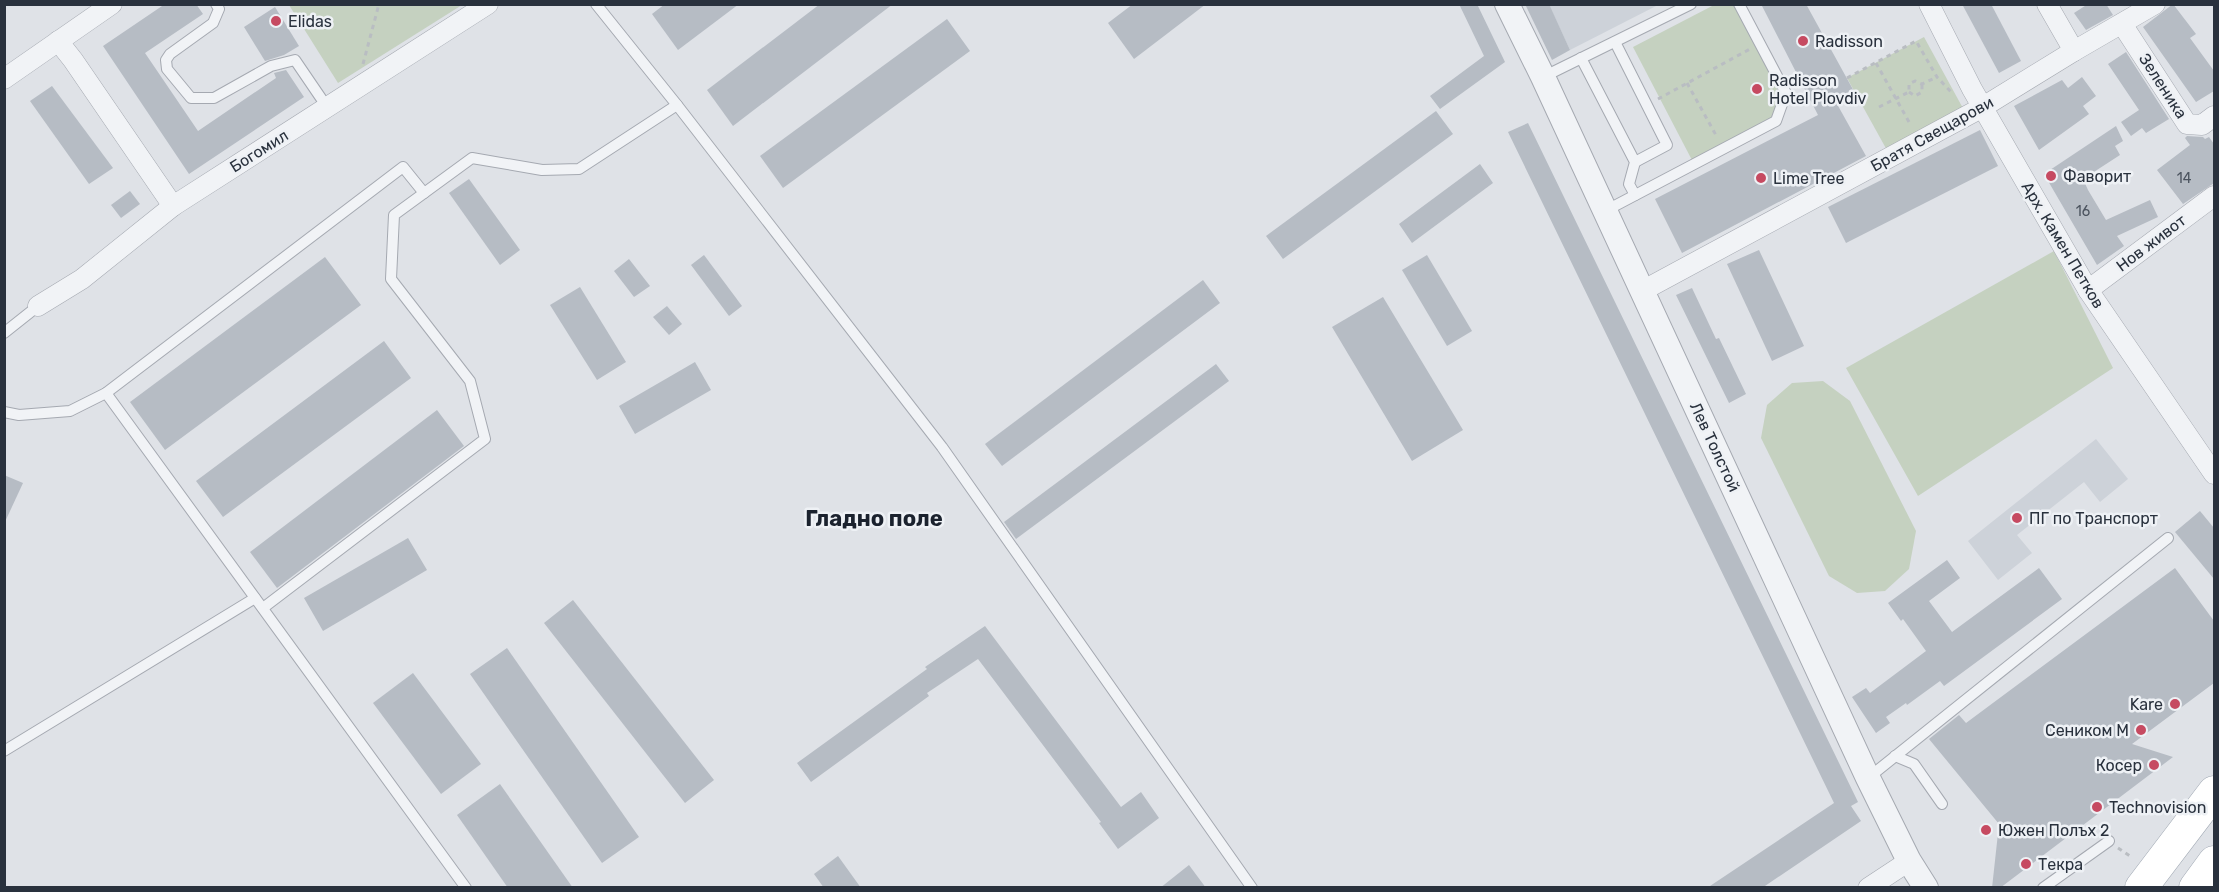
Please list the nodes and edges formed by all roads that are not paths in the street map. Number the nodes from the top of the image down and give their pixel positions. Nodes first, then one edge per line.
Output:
1 (112, 4) edge
2 (216, 4) edge
3 (488, 4) edge
4 (596, 4) edge
5 (1508, 4) edge
6 (1691, 4) edge
7 (1739, 4) edge
8 (1929, 4) edge
9 (2047, 4) edge
10 (2155, 4) edge
11 (2122, 24) junction
12 (58, 41) junction
13 (1615, 42) junction
14 (2074, 51) junction
15 (1581, 58) junction
16 (1543, 77) junction
17 (4, 79) edge
18 (677, 105) junction
19 (327, 107) junction
20 (1983, 107) junction
21 (2214, 116) edge
22 (1635, 162) junction
23 (424, 193) junction
24 (1635, 195) junction
25 (2214, 196) edge
26 (173, 206) junction
27 (1605, 211) junction
28 (2088, 290) junction
29 (1642, 291) junction
30 (38, 306) joint
31 (4, 333) edge
32 (106, 393) junction
33 (4, 412) edge
34 (2207, 450) edge
35 (2214, 474) edge
36 (2168, 538) dead end
37 (255, 598) junction
38 (263, 608) junction
39 (4, 751) edge
40 (1895, 756) junction
41 (1868, 778) junction
42 (2214, 792) edge
43 (1942, 804) dead end
44 (2109, 842) dead end
45 (1909, 861) junction
46 (2214, 862) edge
47 (466, 888) edge
48 (1252, 888) edge
49 (1868, 888) edge
50 (1926, 888) edge
51 (2043, 888) edge
52 (2141, 888) edge
53 (2195, 888) edge

1 - 12 street
2 - 19 lane
3 - 19 street, Богомил
4 - 18 lane
5 - 16 street, Лев Толстой
6 - 13 lane
7 - 24 lane
8 - 20 street, Арх. Камен Петков
9 - 14 street
10 - 11 street, Братя Свещарови
11 - 14 street, Братя Свещарови
11 - 21 street, Зеленика
12 - 17 street
12 - 26 street
13 - 15 lane
13 - 22 lane
14 - 20 street, Братя Свещарови
15 - 16 lane
15 - 22 lane
16 - 27 street, Лев Толстой
18 - 23 lane
18 - 48 lane
19 - 26 street, Богомил
20 - 28 street, Арх. Камен Петков
20 - 29 street, Братя Свещарови
22 - 24 lane
23 - 32 lane
23 - 38 lane
24 - 27 lane
25 - 28 street, Нов живот
26 - 30 street, Богомил
27 - 29 street, Лев Толстой
28 - 34 street, Арх. Камен Петков
29 - 41 street, Лев Толстой
30 - 31 lane
32 - 33 lane
32 - 37 lane
34 - 35 street, Арх. Камен Петков
36 - 40 lane
37 - 38 lane
37 - 39 lane
38 - 47 lane
40 - 41 lane
40 - 43 lane
41 - 45 street, Лев Толстой
42 - 52 main road
44 - 51 lane
45 - 49 street
45 - 50 street, Лев Толстой
46 - 53 main road

